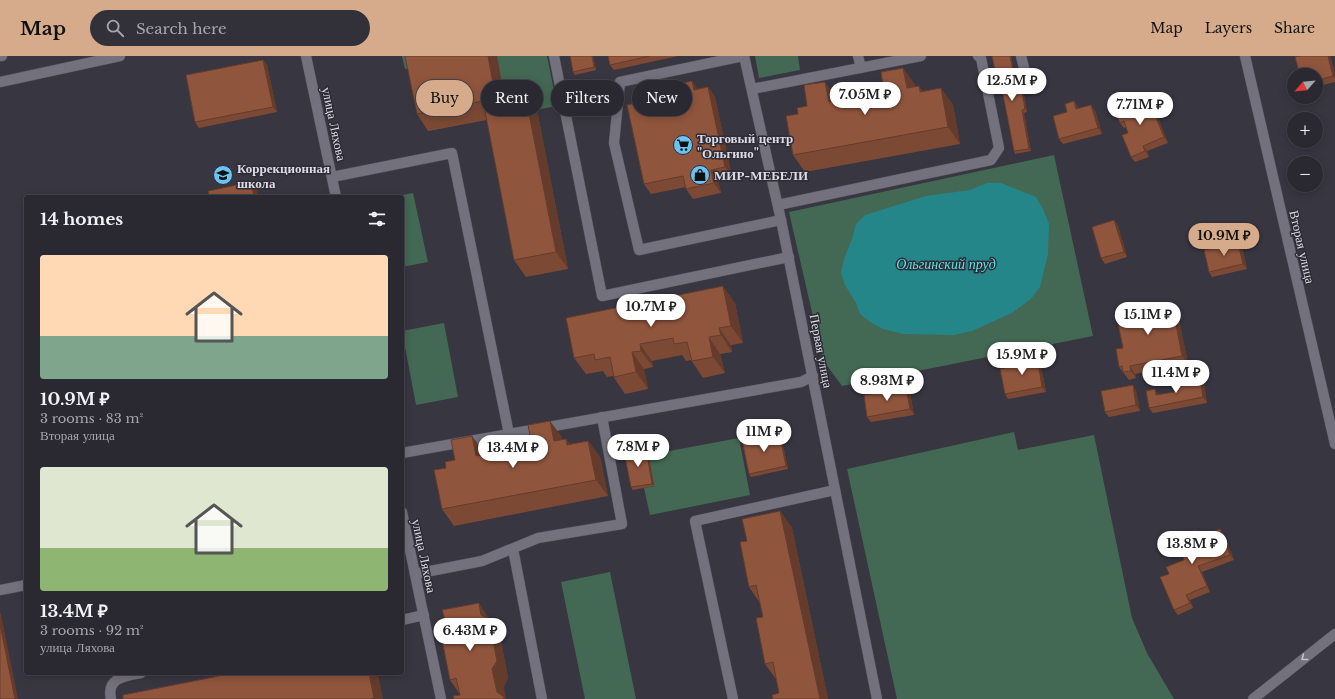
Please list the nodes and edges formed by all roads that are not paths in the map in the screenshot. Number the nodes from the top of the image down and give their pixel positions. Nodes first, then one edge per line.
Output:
1 (120, 56) edge
2 (306, 56) edge
3 (554, 56) edge
4 (743, 56) edge
5 (858, 56) edge
6 (921, 56) edge
7 (978, 56) edge
8 (1021, 56) edge
9 (1244, 56) edge
10 (87, 59) edge
11 (861, 68) junction
12 (1024, 68) dead end
13 (0, 82) edge
14 (752, 89) junction
15 (332, 177) junction
16 (336, 195) edge
17 (778, 205) junction
18 (781, 220) junction
19 (789, 257) junction
20 (813, 376) junction
21 (602, 417) junction
22 (509, 434) junction
23 (1335, 444) edge
24 (404, 453) edge
25 (835, 490) junction
26 (404, 522) edge
27 (513, 548) junction
28 (415, 574) junction
29 (24, 585) edge
30 (0, 590) edge
31 (424, 615) junction
32 (404, 620) edge
33 (1335, 634) edge
34 (130, 675) edge
35 (111, 699) edge
36 (441, 699) edge
37 (542, 699) edge
38 (733, 699) edge
39 (876, 699) edge
40 (1254, 699) edge

1 - 10 street
2 - 15 street, улица Ляхова
3 - 19 street
4 - 14 street, Первая улица
4 - 18 street
5 - 11 street
6 - 11 street
7 - 17 street
8 - 12 street
9 - 23 street, Вторая улица
10 - 13 street
11 - 14 street
14 - 17 street, Первая улица
15 - 16 street, улица Ляхова
15 - 22 street
17 - 18 street, Первая улица
18 - 19 street, Первая улица
19 - 20 street, Первая улица
20 - 21 street
20 - 25 street, Первая улица
21 - 22 street
21 - 27 street
22 - 24 street
25 - 38 street
25 - 39 street, Первая улица
26 - 28 street, улица Ляхова
27 - 28 street
27 - 37 street
28 - 31 street, улица Ляхова
29 - 30 street
31 - 32 street
31 - 36 street, улица Ляхова
33 -> 40 street
34 - 35 street

